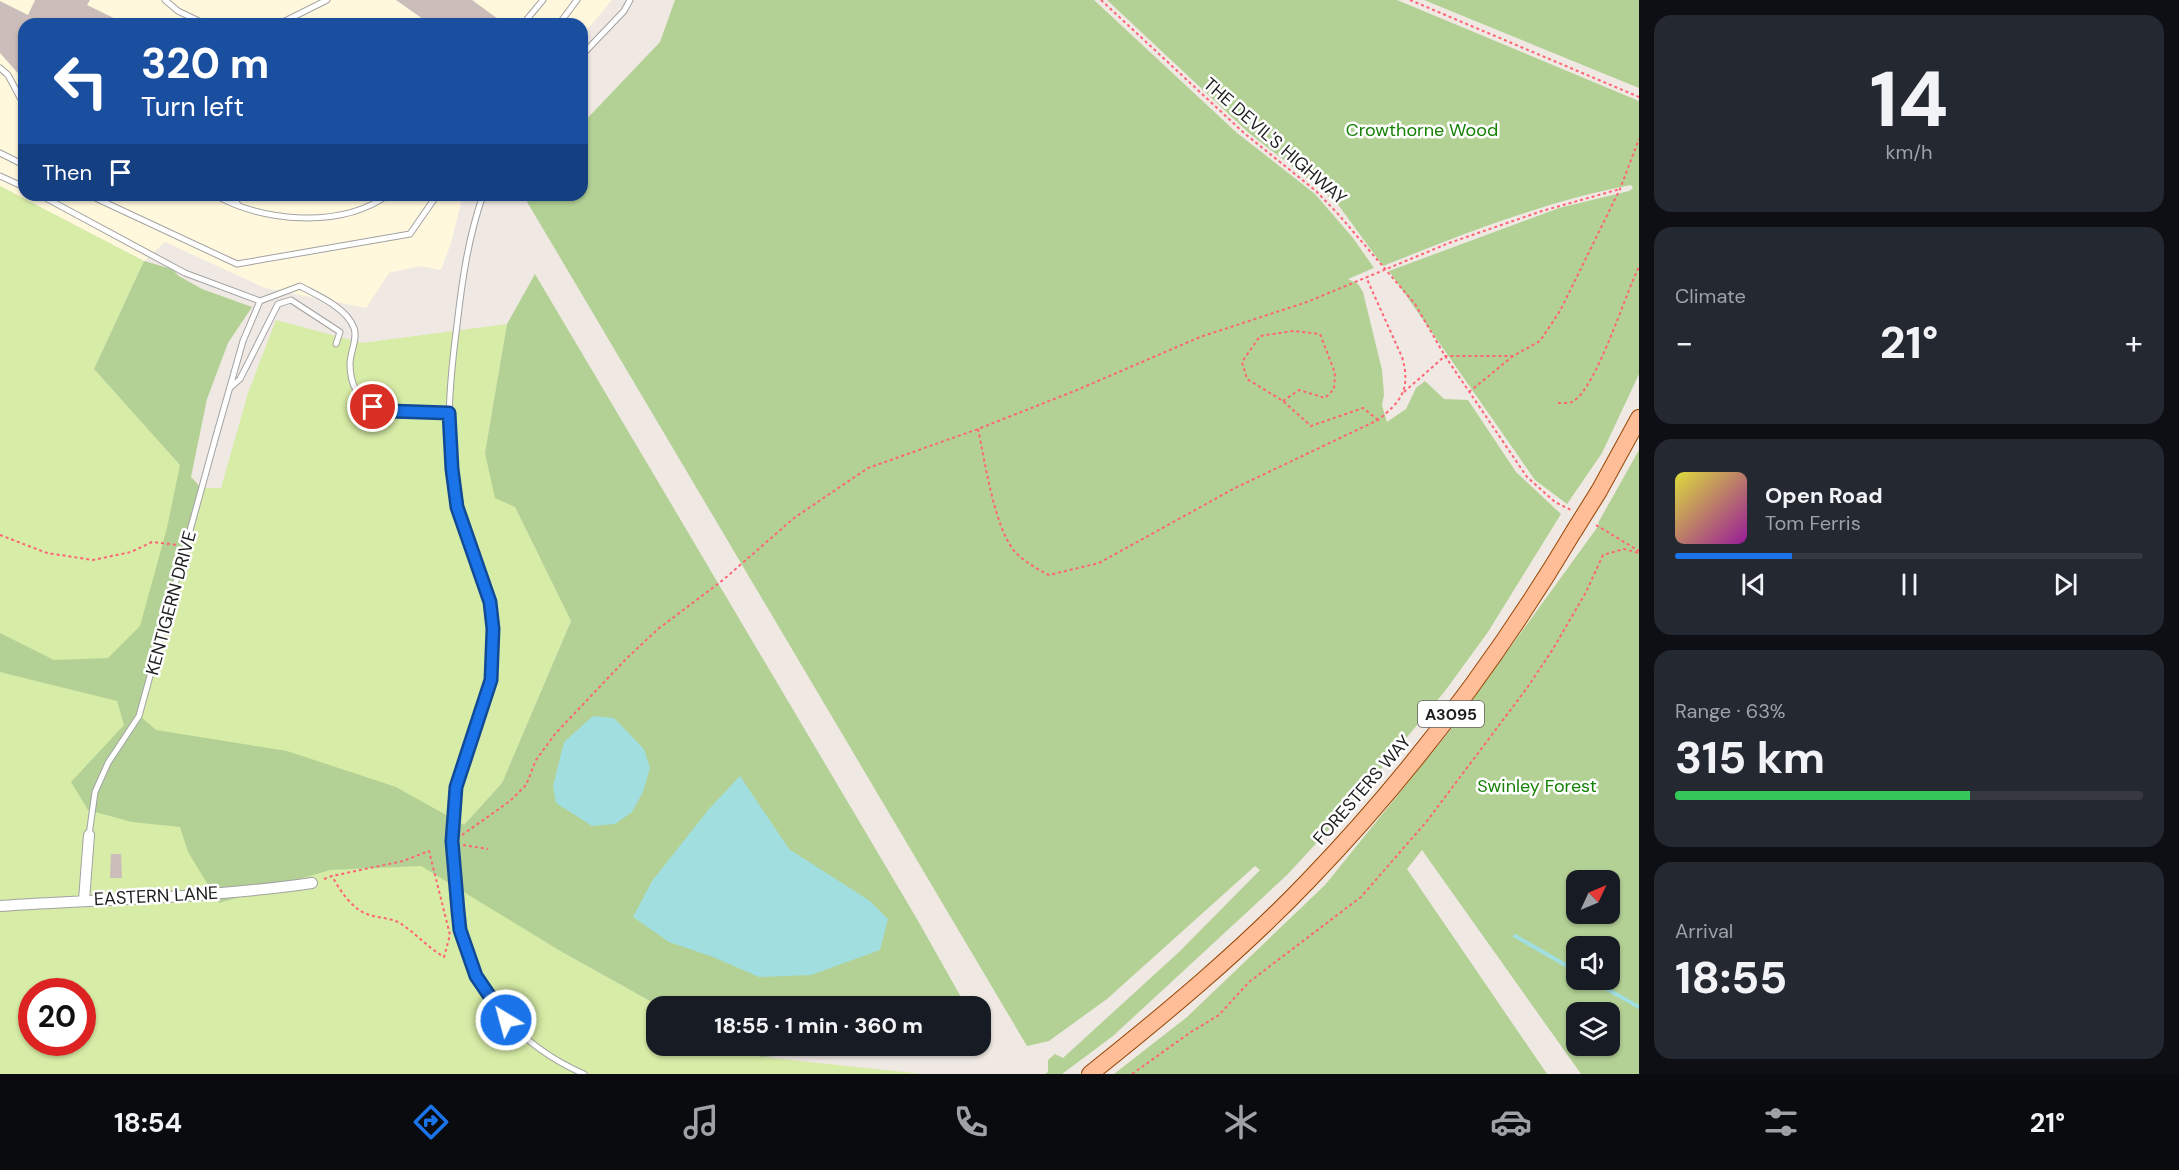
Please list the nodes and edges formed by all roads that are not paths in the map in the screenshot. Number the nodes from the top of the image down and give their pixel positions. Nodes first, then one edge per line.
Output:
1 (165, 0) edge
2 (327, 0) edge
3 (543, 0) edge
4 (577, 0) edge
5 (630, 0) edge
6 (193, 18) edge
7 (292, 18) edge
8 (528, 18) edge
9 (564, 18) edge
10 (588, 49) edge
11 (0, 68) edge
12 (18, 93) edge
13 (0, 153) edge
14 (18, 162) edge
15 (0, 176) edge
16 (18, 184) edge
17 (51, 201) edge
18 (102, 201) edge
19 (228, 201) edge
20 (236, 201) edge
21 (376, 201) edge
22 (433, 201) edge
23 (481, 201) edge
24 (240, 207) junction
25 (260, 301) junction
26 (336, 344) dead end
27 (230, 388) junction
28 (449, 413) junction
29 (1639, 418) edge
30 (88, 835) joint
31 (312, 883) dead end
32 (84, 900) junction
33 (0, 906) edge
34 (584, 1074) edge
35 (1090, 1074) edge

1 - 6 lane
2 - 7 lane
3 - 8 lane
4 - 9 lane
5 - 10 lane
11 - 12 lane
13 - 14 lane
15 - 16 lane
17 - 25 lane
18 - 22 lane
19 - 24 lane
20 - 24 lane
21 - 24 lane
23 - 28 lane
25 - 27 lane, KENTIGERN DRIVE
25 - 28 lane
26 - 27 lane
27 - 30 lane, KENTIGERN DRIVE
28 - 34 lane
29 - 35 main road, FORESTERS WAY / A3095, bridge
30 - 32 street, KENTIGERN DRIVE
31 - 32 street, EASTERN LANE
32 - 33 street, EASTERN LANE

